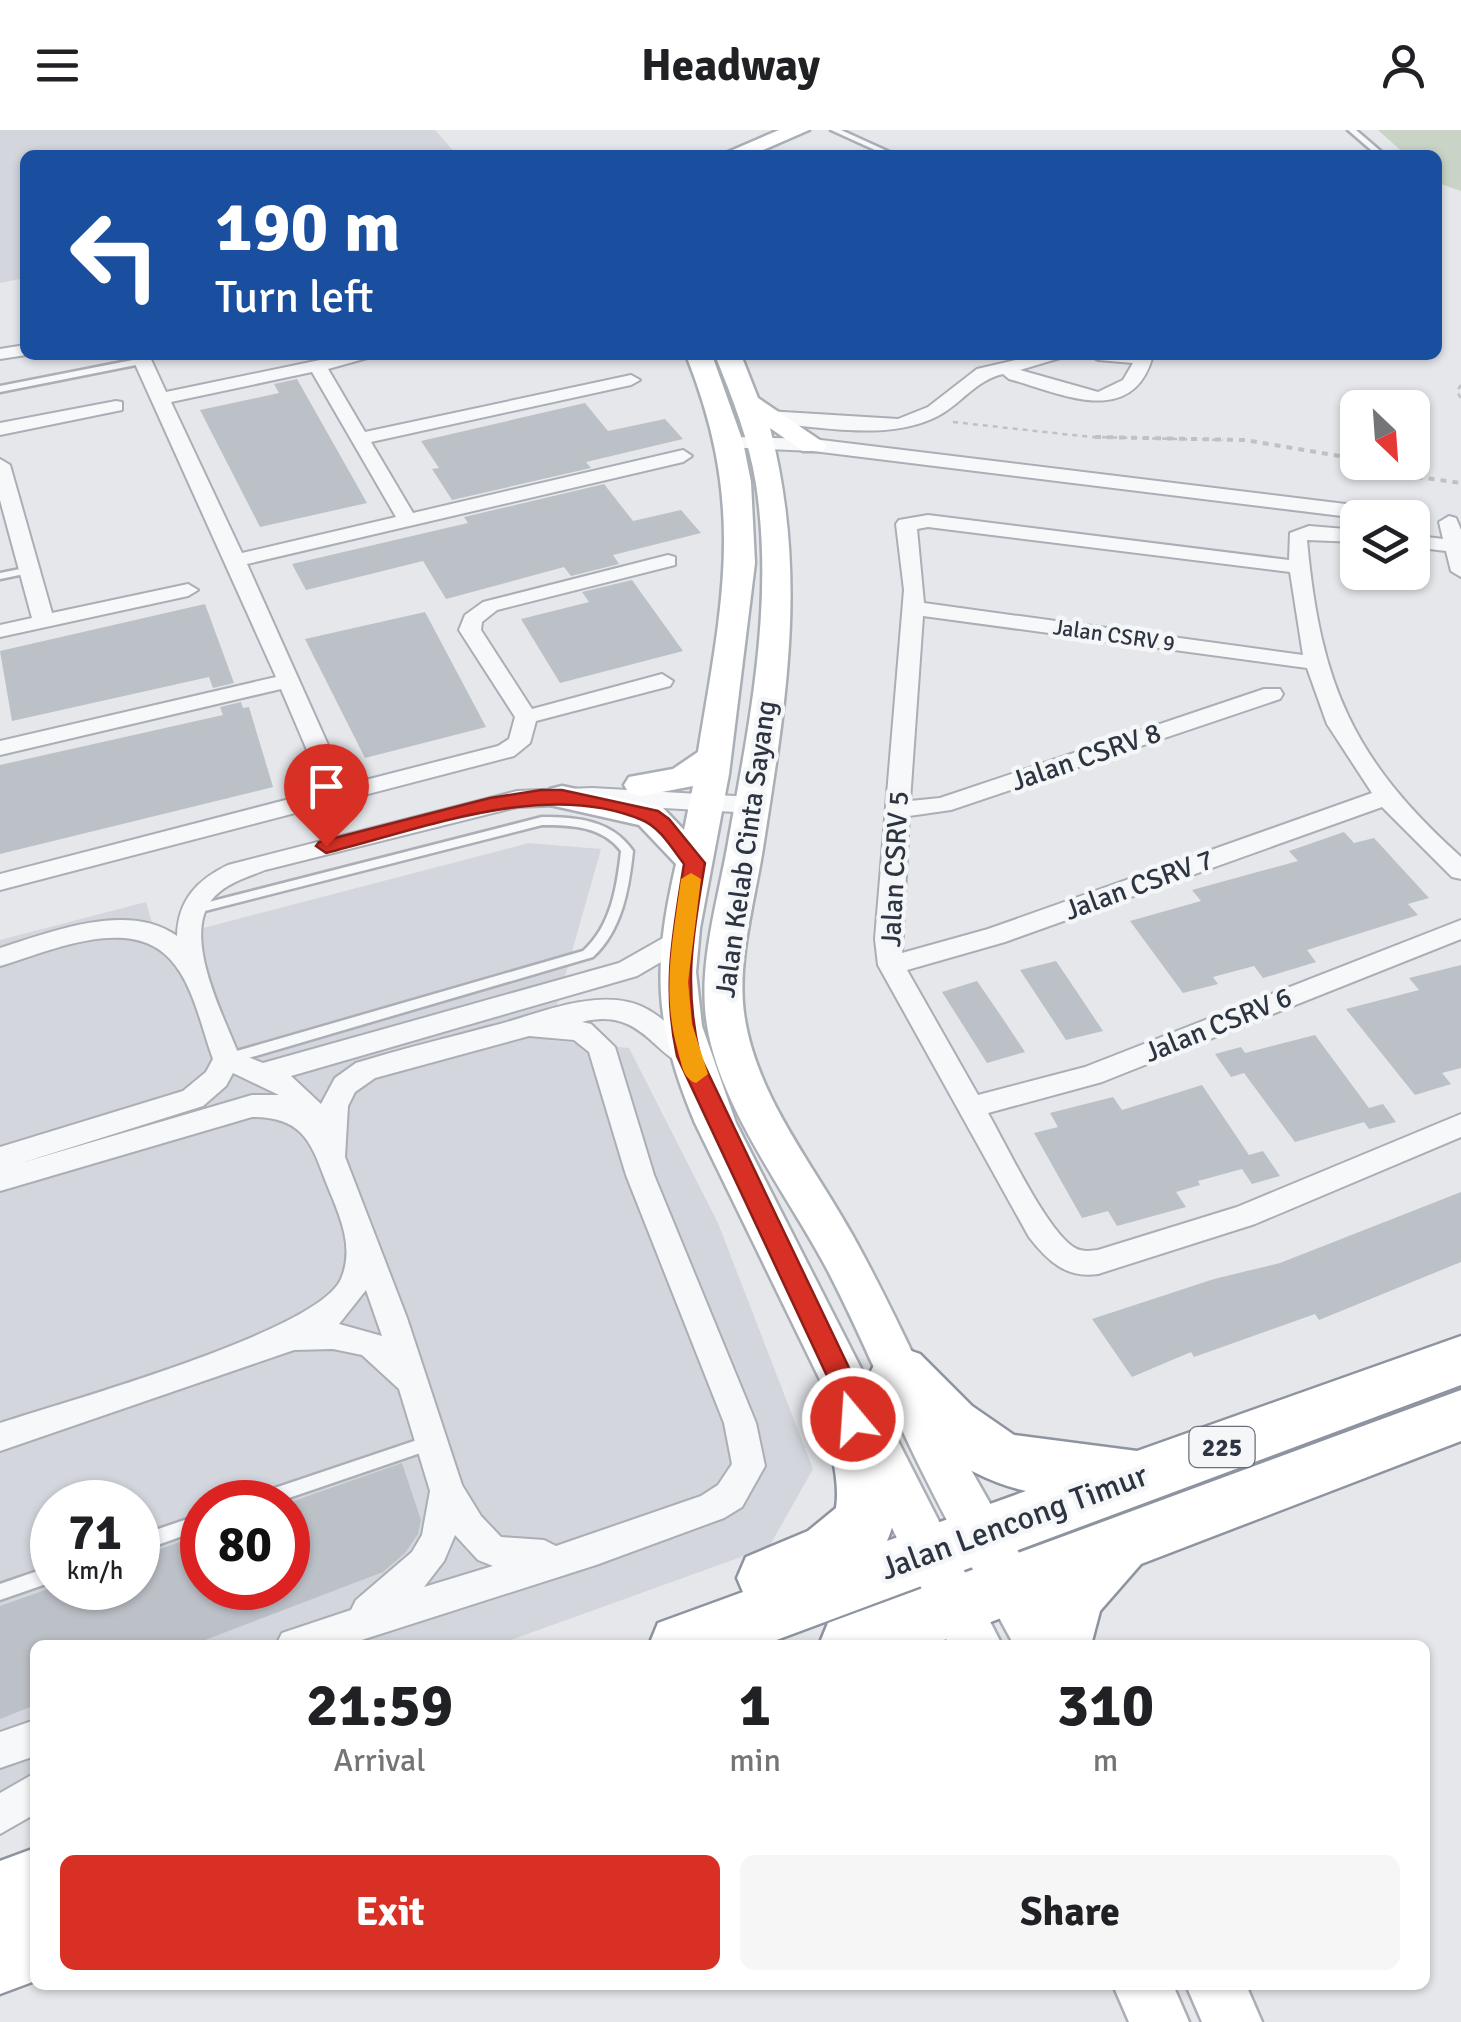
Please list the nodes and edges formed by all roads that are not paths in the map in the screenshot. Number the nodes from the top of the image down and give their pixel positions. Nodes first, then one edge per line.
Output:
1 (798, 130) edge
2 (834, 130) edge
3 (858, 130) edge
4 (1352, 130) edge
5 (846, 136) junction
6 (869, 147) junction
7 (745, 150) edge
8 (865, 150) edge
9 (878, 150) edge
10 (1375, 150) edge
11 (132, 360) edge
12 (142, 360) edge
13 (345, 360) edge
14 (703, 360) edge
15 (730, 360) edge
16 (984, 360) edge
17 (1040, 360) edge
18 (1143, 360) edge
19 (317, 366) junction
20 (999, 370) junction
21 (632, 380) dead end
22 (0, 389) edge
23 (162, 398) junction
24 (116, 406) dead end
25 (753, 426) junction
26 (0, 429) edge
27 (361, 438) junction
28 (822, 446) junction
29 (683, 456) dead end
30 (1, 472) edge
31 (771, 480) junction
32 (1340, 509) edge
33 (1430, 519) edge
34 (408, 520) junction
35 (1455, 522) edge
36 (9, 529) edge
37 (1340, 535) edge
38 (1430, 543) edge
39 (1455, 546) junction
40 (236, 561) junction
41 (668, 561) dead end
42 (1298, 567) junction
43 (30, 570) junction
44 (1461, 570) edge
45 (0, 576) edge
46 (188, 590) dead end
47 (912, 608) junction
48 (44, 621) junction
49 (0, 631) edge
50 (1316, 663) junction
51 (662, 680) dead end
52 (287, 681) junction
53 (1272, 694) dead end
54 (526, 717) junction
55 (0, 748) edge
56 (714, 757) junction
57 (640, 785) junction
58 (346, 795) junction
59 (562, 796) junction
60 (1384, 797) junction
61 (708, 801) junction
62 (753, 805) junction
63 (304, 806) junction
64 (897, 810) junction
65 (368, 818) junction
66 (322, 838) junction
67 (695, 863) junction
68 (1461, 871) edge
69 (0, 882) edge
70 (190, 911) junction
71 (1461, 929) edge
72 (681, 938) junction
73 (0, 956) edge
74 (890, 964) junction
75 (190, 968) junction
76 (522, 1026) junction
77 (689, 1056) junction
78 (227, 1059) junction
79 (265, 1073) junction
80 (970, 1108) junction
81 (1461, 1125) edge
82 (331, 1156) junction
83 (0, 1158) edge
84 (0, 1180) edge
85 (364, 1242) junction
86 (280, 1342) junction
87 (1461, 1360) edge
88 (874, 1382) junction
89 (416, 1391) junction
90 (1461, 1416) edge
91 (0, 1437) edge
92 (432, 1442) junction
93 (1146, 1475) junction
94 (310, 1484) edge
95 (447, 1490) junction
96 (1139, 1537) junction
97 (596, 1548) junction
98 (30, 1582) edge
99 (970, 1584) edge
100 (0, 1592) edge
101 (353, 1624) junction
102 (308, 1640) edge
103 (691, 1640) edge
104 (699, 1640) edge
105 (861, 1640) edge
106 (1034, 1640) edge
107 (1060, 1640) edge
108 (30, 1740) edge
109 (0, 1750) edge
110 (30, 1795) edge
111 (0, 1815) edge
112 (30, 1885) edge
113 (0, 1896) edge
114 (30, 1947) edge
115 (0, 1958) edge
116 (1144, 1990) edge
117 (1217, 1990) edge
118 (1160, 2022) edge
119 (1234, 2022) edge

1 - 7 main road
2 - 5 lane
3 - 5 lane
4 - 10 lane
5 - 6 lane
6 - 8 lane
6 - 9 lane
11 - 22 lane
12 - 23 street
13 - 19 street
14 - 25 main road, Jalan Kelab Cinta Sayang
15 - 25 main road, Jalan Kelab Cinta Sayang
16 - 20 street
17 - 20 street
18 - 20 street
19 - 23 street
19 - 27 street
20 - 25 street
21 - 27 street
23 - 40 street
24 - 26 street
25 - 28 main road
25 - 31 main road, Jalan Kelab Cinta Sayang
25 - 56 main road, Jalan Kelab Cinta Sayang
27 - 34 street
28 - 31 main road
28 - 32 street
29 - 34 street
30 - 36 street
31 - 62 main road, Jalan Kelab Cinta Sayang
33 - 35 street
34 - 40 street
35 - 39 street
36 - 43 street
37 - 42 street
38 - 39 street
39 - 44 street
40 - 52 street
41 - 54 street
42 - 47 street, Jalan CSRV 5
42 - 50 street
43 - 45 lane
43 - 48 street
46 - 48 street
47 - 50 street, Jalan CSRV 9
47 - 64 street, Jalan CSRV 5
48 - 49 street
50 - 60 street
51 - 54 street
52 - 55 street
52 - 58 street
53 - 64 street, Jalan CSRV 8
54 - 58 street
56 - 57 main road
56 - 61 main road, Jalan Kelab Cinta Sayang
57 - 61 street
57 - 65 street
58 - 63 street
58 - 65 street
59 - 61 street
59 - 66 street
59 - 67 main road
60 - 68 street
60 - 74 street, Jalan CSRV 7
61 - 62 street
61 - 67 main road, Jalan Kelab Cinta Sayang
62 - 88 main road, Jalan Kelab Cinta Sayang
63 - 66 street
63 - 69 street
64 - 74 street, Jalan CSRV 5
65 - 66 street
66 - 70 street
67 - 72 main road, Jalan Kelab Cinta Sayang
70 - 75 street
70 - 78 lane
71 - 80 street, Jalan CSRV 6
72 - 77 main road, Jalan Kelab Cinta Sayang
72 - 79 street
73 - 75 street
74 - 80 street, Jalan CSRV 5
75 - 78 street
76 - 77 street
76 - 82 street
76 - 97 street
77 - 88 main road, Jalan Kelab Cinta Sayang
78 - 79 street
78 - 83 street
79 - 82 street
80 - 81 street, Jalan CSRV 5
82 - 84 street
82 - 85 street
85 - 86 street
85 - 89 street
86 - 89 street
86 - 91 street
87 - 93 highway, Jalan Lencong Timur / 225
88 - 93 highway
88 - 99 main road, Jalan Kelab Cinta Sayang
88 - 99 main road, Jalan Kelab Cinta Sayang
88 - 103 highway
89 - 92 street
90 - 96 highway, Jalan Lencong Timur / 225
92 - 94 lane
92 - 95 street
93 - 99 highway, Jalan Lencong Timur / 225
95 - 97 street
95 - 101 street
96 - 99 highway, Jalan Lencong Timur / 225
96 - 107 highway
97 - 101 street
98 - 100 lane
99 - 104 highway, Jalan Lencong Timur / 225
99 - 105 highway, Jalan Lencong Timur / 225
99 - 106 main road
101 - 102 street
108 - 109 street
110 - 111 street
112 - 113 highway
114 - 115 highway
116 - 118 main road
117 - 119 main road

